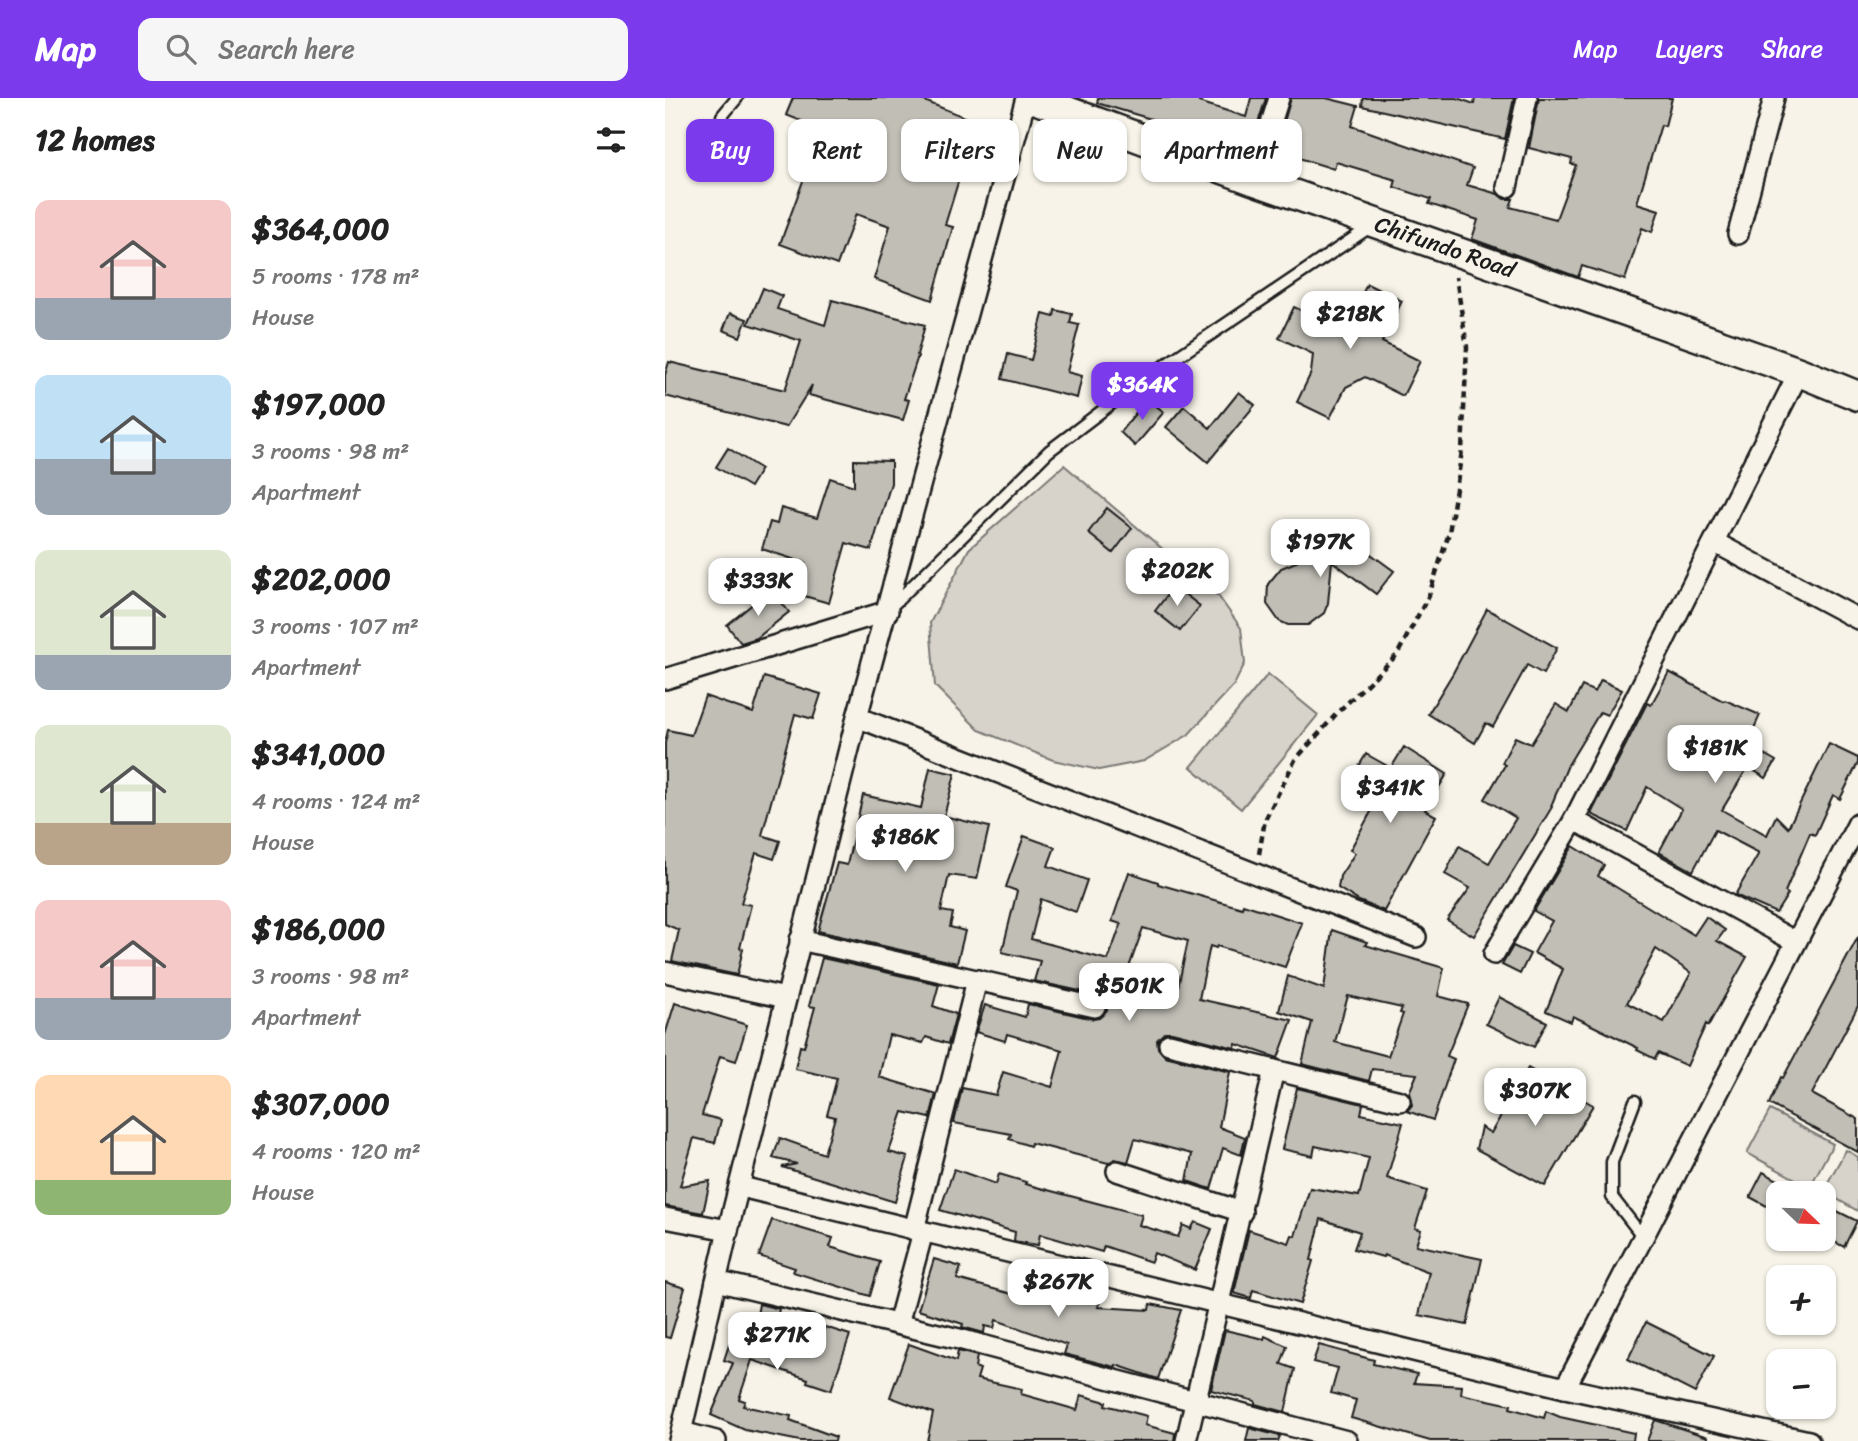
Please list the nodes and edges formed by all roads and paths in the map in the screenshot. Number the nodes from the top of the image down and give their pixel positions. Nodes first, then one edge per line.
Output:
1 (737, 98) edge
2 (1026, 98) edge
3 (1032, 98) edge
4 (1279, 98) edge
5 (1527, 98) edge
6 (1774, 98) edge
7 (722, 116) dead end
8 (1272, 119) edge
9 (1141, 138) edge
10 (1259, 182) edge
11 (1507, 187) dead end
12 (1376, 223) junction
13 (1738, 234) dead end
14 (1451, 249) junction
15 (1799, 372) junction
16 (1858, 396) edge
17 (1714, 542) junction
18 (888, 611) junction
19 (1858, 619) edge
20 (665, 679) edge
21 (857, 717) junction
22 (1574, 820) junction
23 (1858, 823) edge
24 (1256, 872) junction
25 (1416, 937) dead end
26 (800, 940) junction
27 (1796, 942) junction
28 (1494, 954) dead end
29 (665, 972) edge
30 (977, 980) junction
31 (786, 998) junction
32 (1095, 1007) dead end
33 (1169, 1044) dead end
34 (1273, 1070) junction
35 (1401, 1101) dead end
36 (1636, 1101) dead end
37 (1117, 1171) dead end
38 (741, 1187) junction
39 (1242, 1212) junction
40 (665, 1218) edge
41 (728, 1230) junction
42 (919, 1231) junction
43 (1643, 1237) junction
44 (716, 1281) junction
45 (1220, 1305) junction
46 (898, 1324) junction
47 (1565, 1388) junction
48 (1197, 1401) junction
49 (680, 1437) edge
50 (716, 1441) edge
51 (1187, 1441) edge
52 (1347, 1441) edge
53 (1809, 1441) edge

1 - 7 lane
2 - 18 street
3 - 9 street, Chifundo Road
4 - 8 street
5 - 11 street
6 - 13 street
10 - 12 street, Chifundo Road
12 - 14 street, Chifundo Road
12 - 18 lane
14 - 15 street, Chifundo Road
14 - 24 path
15 - 16 street, Chifundo Road
15 - 17 street
17 - 19 street
17 - 22 street
18 - 20 street
18 - 21 street
21 - 24 street
21 - 26 street
22 - 27 street
22 - 28 street
23 - 27 street
24 - 25 street
26 - 30 street
26 - 31 street
27 - 43 street
29 - 31 street
30 - 32 street
30 - 42 street
31 - 38 street
33 - 34 street
34 - 35 street
34 - 39 street
36 - 43 lane
37 - 39 street
38 - 41 street
38 - 42 street
39 - 45 street
40 - 41 street
41 - 44 street
42 - 45 street
42 - 46 street
43 - 47 street
44 - 46 street
44 - 49 street
45 - 47 street
45 - 48 street
46 - 48 street
47 - 53 street
48 - 51 street
48 - 52 street
49 - 50 street

